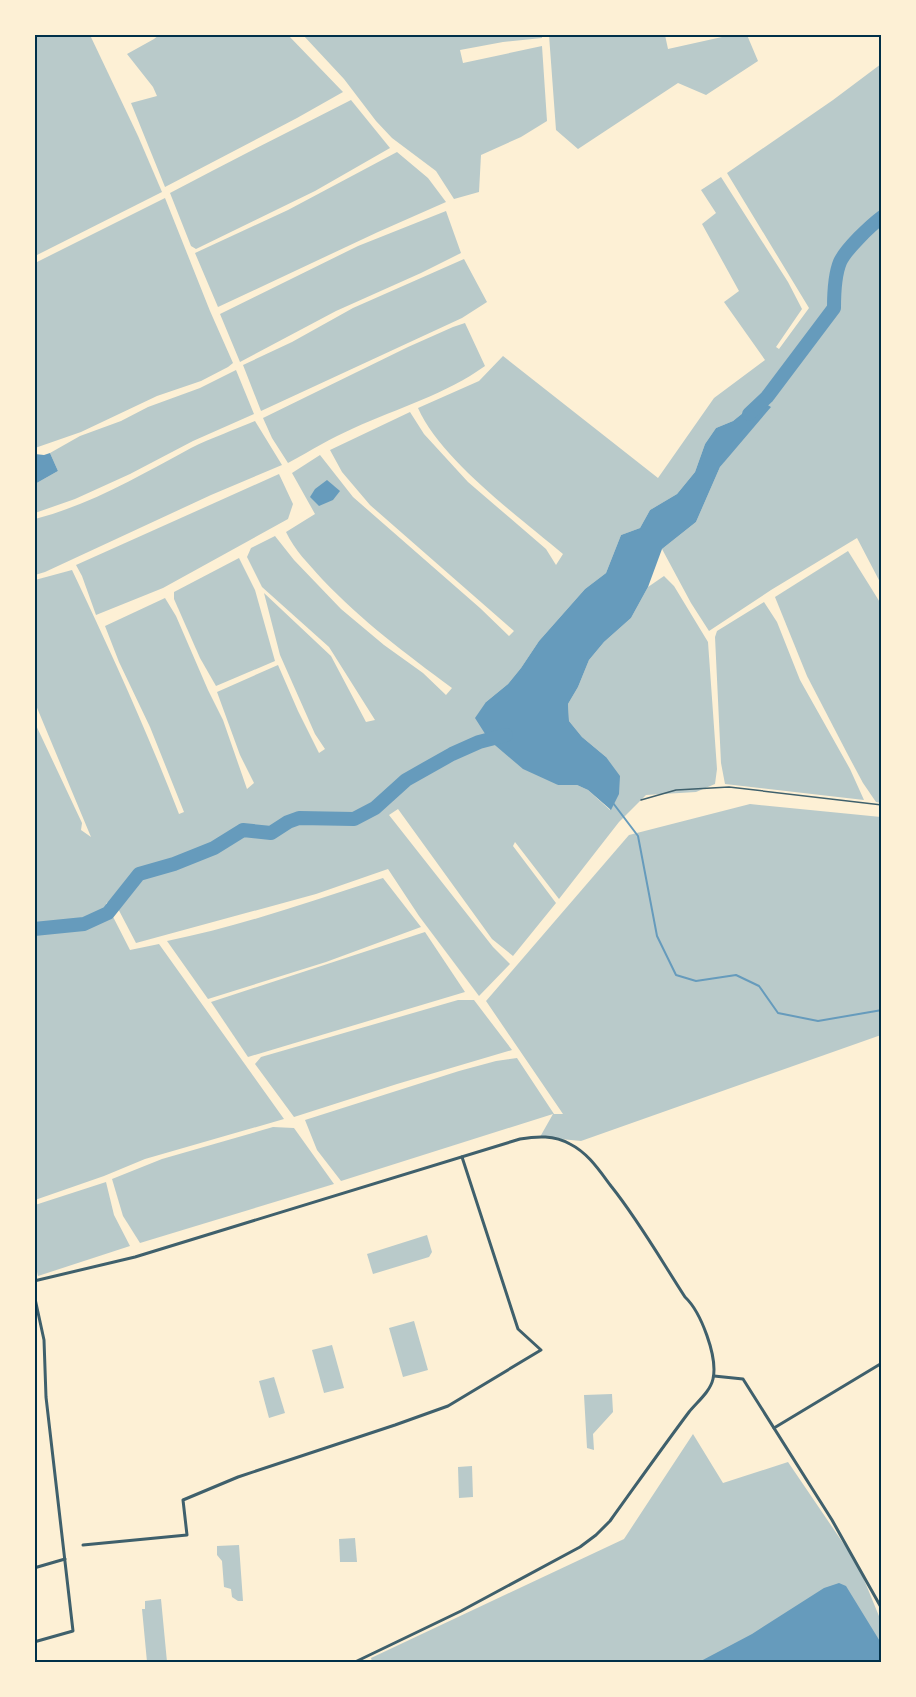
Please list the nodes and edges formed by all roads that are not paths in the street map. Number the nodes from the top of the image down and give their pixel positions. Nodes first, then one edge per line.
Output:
1 (641, 800) dead end
2 (882, 805) edge
3 (462, 1157) junction
4 (34, 1281) edge
5 (34, 1294) edge
6 (882, 1363) edge
7 (714, 1376) junction
8 (774, 1428) junction
9 (83, 1545) dead end
10 (65, 1559) junction
11 (34, 1568) edge
12 (882, 1609) edge
13 (34, 1642) edge
14 (355, 1662) edge

1 - 2 lane
3 - 4 street
3 - 7 street
3 - 9 street
5 - 10 street
6 - 8 street
7 - 8 street
7 - 14 street
8 - 12 street
10 - 11 street
10 - 13 street

